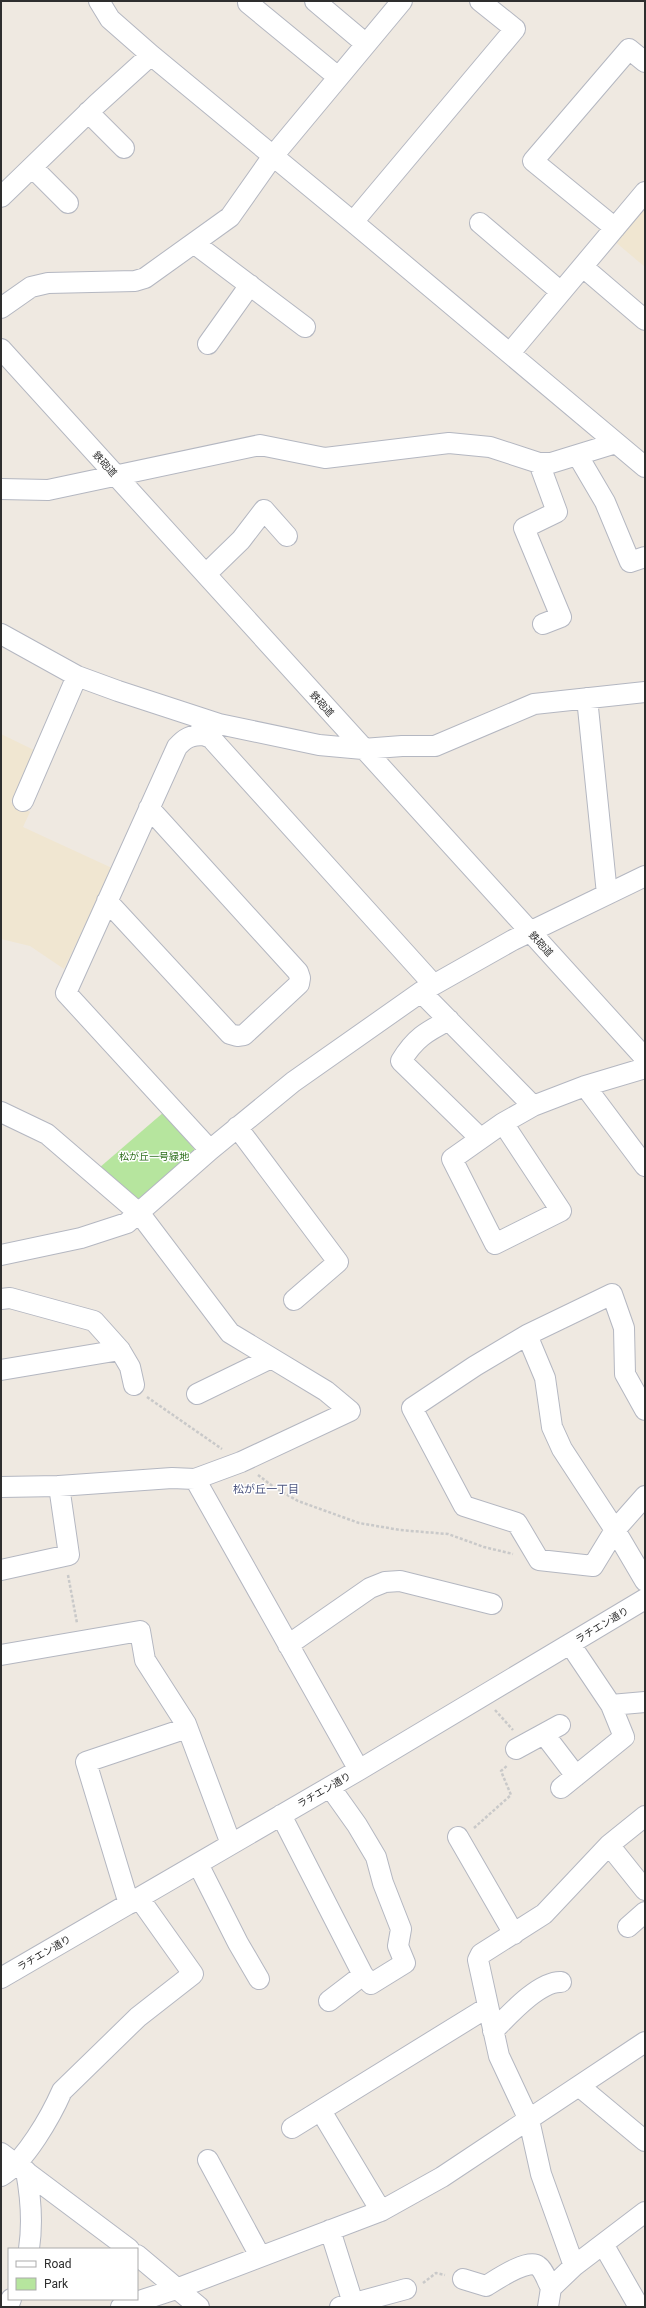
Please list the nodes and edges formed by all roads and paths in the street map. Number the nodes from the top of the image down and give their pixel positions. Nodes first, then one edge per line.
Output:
1 (99, 1) edge
2 (250, 1) edge
3 (315, 1) edge
4 (402, 1) edge
5 (480, 1) edge
6 (366, 44) junction
7 (151, 55) junction
8 (645, 62) edge
9 (338, 77) junction
10 (88, 112) junction
11 (124, 148) dead end
12 (273, 156) junction
13 (32, 167) junction
14 (645, 192) edge
15 (1, 197) edge
16 (68, 203) dead end
17 (353, 222) junction
18 (480, 223) dead end
19 (615, 228) junction
20 (195, 244) junction
21 (583, 267) junction
22 (250, 286) junction
23 (562, 292) junction
24 (1, 308) edge
25 (645, 320) edge
26 (305, 327) dead end
27 (208, 344) dead end
28 (1, 349) edge
29 (510, 353) junction
30 (616, 443) junction
31 (578, 456) junction
32 (538, 463) junction
33 (645, 467) edge
34 (116, 476) junction
35 (1, 489) edge
36 (287, 536) dead end
37 (645, 556) edge
38 (206, 574) junction
39 (543, 624) dead end
40 (1, 634) edge
41 (77, 676) junction
42 (645, 692) edge
43 (588, 698) junction
44 (202, 726) junction
45 (363, 749) junction
46 (23, 801) dead end
47 (149, 808) junction
48 (645, 876) edge
49 (607, 894) junction
50 (107, 901) junction
51 (530, 932) junction
52 (427, 988) junction
53 (449, 1020) junction
54 (645, 1058) edge
55 (645, 1068) edge
56 (585, 1086) junction
57 (533, 1106) junction
58 (1, 1112) edge
59 (502, 1123) junction
60 (237, 1127) junction
61 (480, 1138) junction
62 (210, 1150) junction
63 (645, 1166) edge
64 (140, 1214) junction
65 (1, 1255) edge
66 (1, 1299) edge
67 (294, 1300) dead end
68 (527, 1335) junction
69 (120, 1350) junction
70 (271, 1358) junction
71 (1, 1370) edge
72 (134, 1384) joint
73 (197, 1394) dead end
74 (645, 1410) edge
75 (241, 1462) junction
76 (195, 1479) junction
77 (59, 1486) junction
78 (1, 1487) edge
79 (645, 1496) edge
80 (615, 1530) junction
81 (65, 1556) junction
82 (539, 1560) junction
83 (1, 1570) edge
84 (645, 1581) edge
85 (645, 1599) edge
86 (492, 1604) dead end
87 (80, 1641) junction
88 (570, 1644) junction
89 (288, 1646) junction
90 (1, 1655) edge
91 (482, 1696) junction
92 (645, 1702) edge
93 (611, 1705) junction
94 (187, 1728) junction
95 (516, 1749) junction
96 (359, 1770) junction
97 (576, 1776) junction
98 (330, 1787) junction
99 (561, 1788) dead end
100 (281, 1815) junction
101 (645, 1816) edge
102 (459, 1839) joint
103 (231, 1844) junction
104 (609, 1845) junction
105 (198, 1864) junction
106 (645, 1890) edge
107 (134, 1901) junction
108 (645, 1912) edge
109 (628, 1927) dead end
110 (514, 1934) junction
111 (363, 1975) junction
112 (1, 1978) edge
113 (259, 1979) dead end
114 (561, 1982) dead end
115 (329, 2001) dead end
116 (488, 2007) junction
117 (493, 2031) junction
118 (645, 2042) edge
119 (580, 2086) junction
120 (321, 2111) junction
121 (529, 2120) junction
122 (292, 2128) dead end
123 (645, 2141) edge
124 (1, 2153) edge
125 (208, 2160) dead end
126 (22, 2167) junction
127 (1, 2176) edge
128 (381, 2211) junction
129 (645, 2212) edge
130 (330, 2230) junction
131 (603, 2244) junction
132 (29, 2248) edge
133 (129, 2248) edge
134 (260, 2256) junction
135 (138, 2257) edge
136 (574, 2266) junction
137 (463, 2279) joint
138 (551, 2288) junction
139 (176, 2289) junction
140 (406, 2290) joint
141 (347, 2305) edge
142 (121, 2307) edge
143 (199, 2307) edge
144 (548, 2307) edge
145 (639, 2307) edge

1 - 7 street
2 - 9 street
3 - 6 street
4 - 6 street
5 - 17 street
6 - 9 street
7 - 10 street
7 - 12 street
8 - 19 street
9 - 12 street
10 - 11 street
10 - 13 street
12 - 17 street
12 - 20 street
13 - 15 street
13 - 16 street
14 - 19 street
17 - 29 street
18 - 23 street
19 - 21 street
20 - 22 street
20 - 24 street
21 - 23 street
21 - 25 street
22 - 26 street
22 - 27 street
23 - 29 street
28 - 34 street, 鉄砲道
29 - 30 street
30 - 31 street
30 - 33 street
31 - 32 street
31 - 37 street
32 - 34 street
32 - 39 street
34 - 35 street
34 - 38 street, 鉄砲道
36 - 38 street
38 - 45 street, 鉄砲道
40 - 41 street
41 - 44 street
41 - 46 street
42 - 43 street
43 - 45 street
43 - 49 street
44 - 45 street
44 - 47 street
44 - 52 street
45 - 51 street, 鉄砲道
47 - 50 street
47 - 50 street
48 - 49 street
49 - 51 street
50 - 62 street
51 - 52 street
51 - 54 street, 鉄砲道
52 - 53 street
52 - 60 street
53 - 57 street
53 - 61 street
55 - 56 street
56 - 57 street
56 - 63 street
57 - 59 street
58 - 64 street
59 - 61 street
59 - 61 street
60 - 62 street
60 - 67 street
62 - 64 street
64 - 65 street
64 - 70 street
66 - 69 street
68 - 74 street
68 - 80 street
68 - 82 street
69 - 71 street
69 - 72 street
70 - 73 street
70 - 75 street
72 - 75 path
75 - 76 street
75 - 82 path
76 - 77 street
76 - 89 street
77 - 78 street
77 - 81 street
79 - 80 street
80 - 82 street
80 - 84 street
81 - 83 street
81 - 87 path
85 - 88 street, ラチエン通り
86 - 89 street
87 - 90 street
87 - 94 street
88 - 91 street, ラチエン通り
88 - 93 street
89 - 96 street
91 - 95 path
91 - 96 street, ラチエン通り
92 - 93 street
93 - 97 street
94 - 103 street
94 - 107 street
95 - 97 street
95 - 102 path
96 - 98 street, ラチエン通り
97 - 99 street
98 - 100 street, ラチエン通り
98 - 111 street
100 - 103 street, ラチエン通り
100 - 111 street
101 - 104 street
102 - 110 street
103 - 105 street, ラチエン通り
104 - 106 street
104 - 110 street
105 - 107 street, ラチエン通り
105 - 113 street
107 - 112 street, ラチエン通り
107 - 126 street
108 - 109 street
110 - 116 street
111 - 115 street
114 - 117 street
116 - 117 street
116 - 120 street
117 - 121 street
118 - 119 street
119 - 121 street
119 - 123 street
120 - 122 street
120 - 128 street
121 - 128 street
121 - 136 street
124 - 126 street
125 - 134 street
126 - 127 street
126 - 132 street
126 - 133 street
128 - 130 street
129 - 131 street
130 - 134 street
130 - 141 street
131 - 136 street
131 - 145 street
134 - 139 street
135 - 139 street
136 - 138 street
137 - 138 street
137 - 140 path
138 - 144 street
139 - 142 street
139 - 143 street
140 - 141 street

